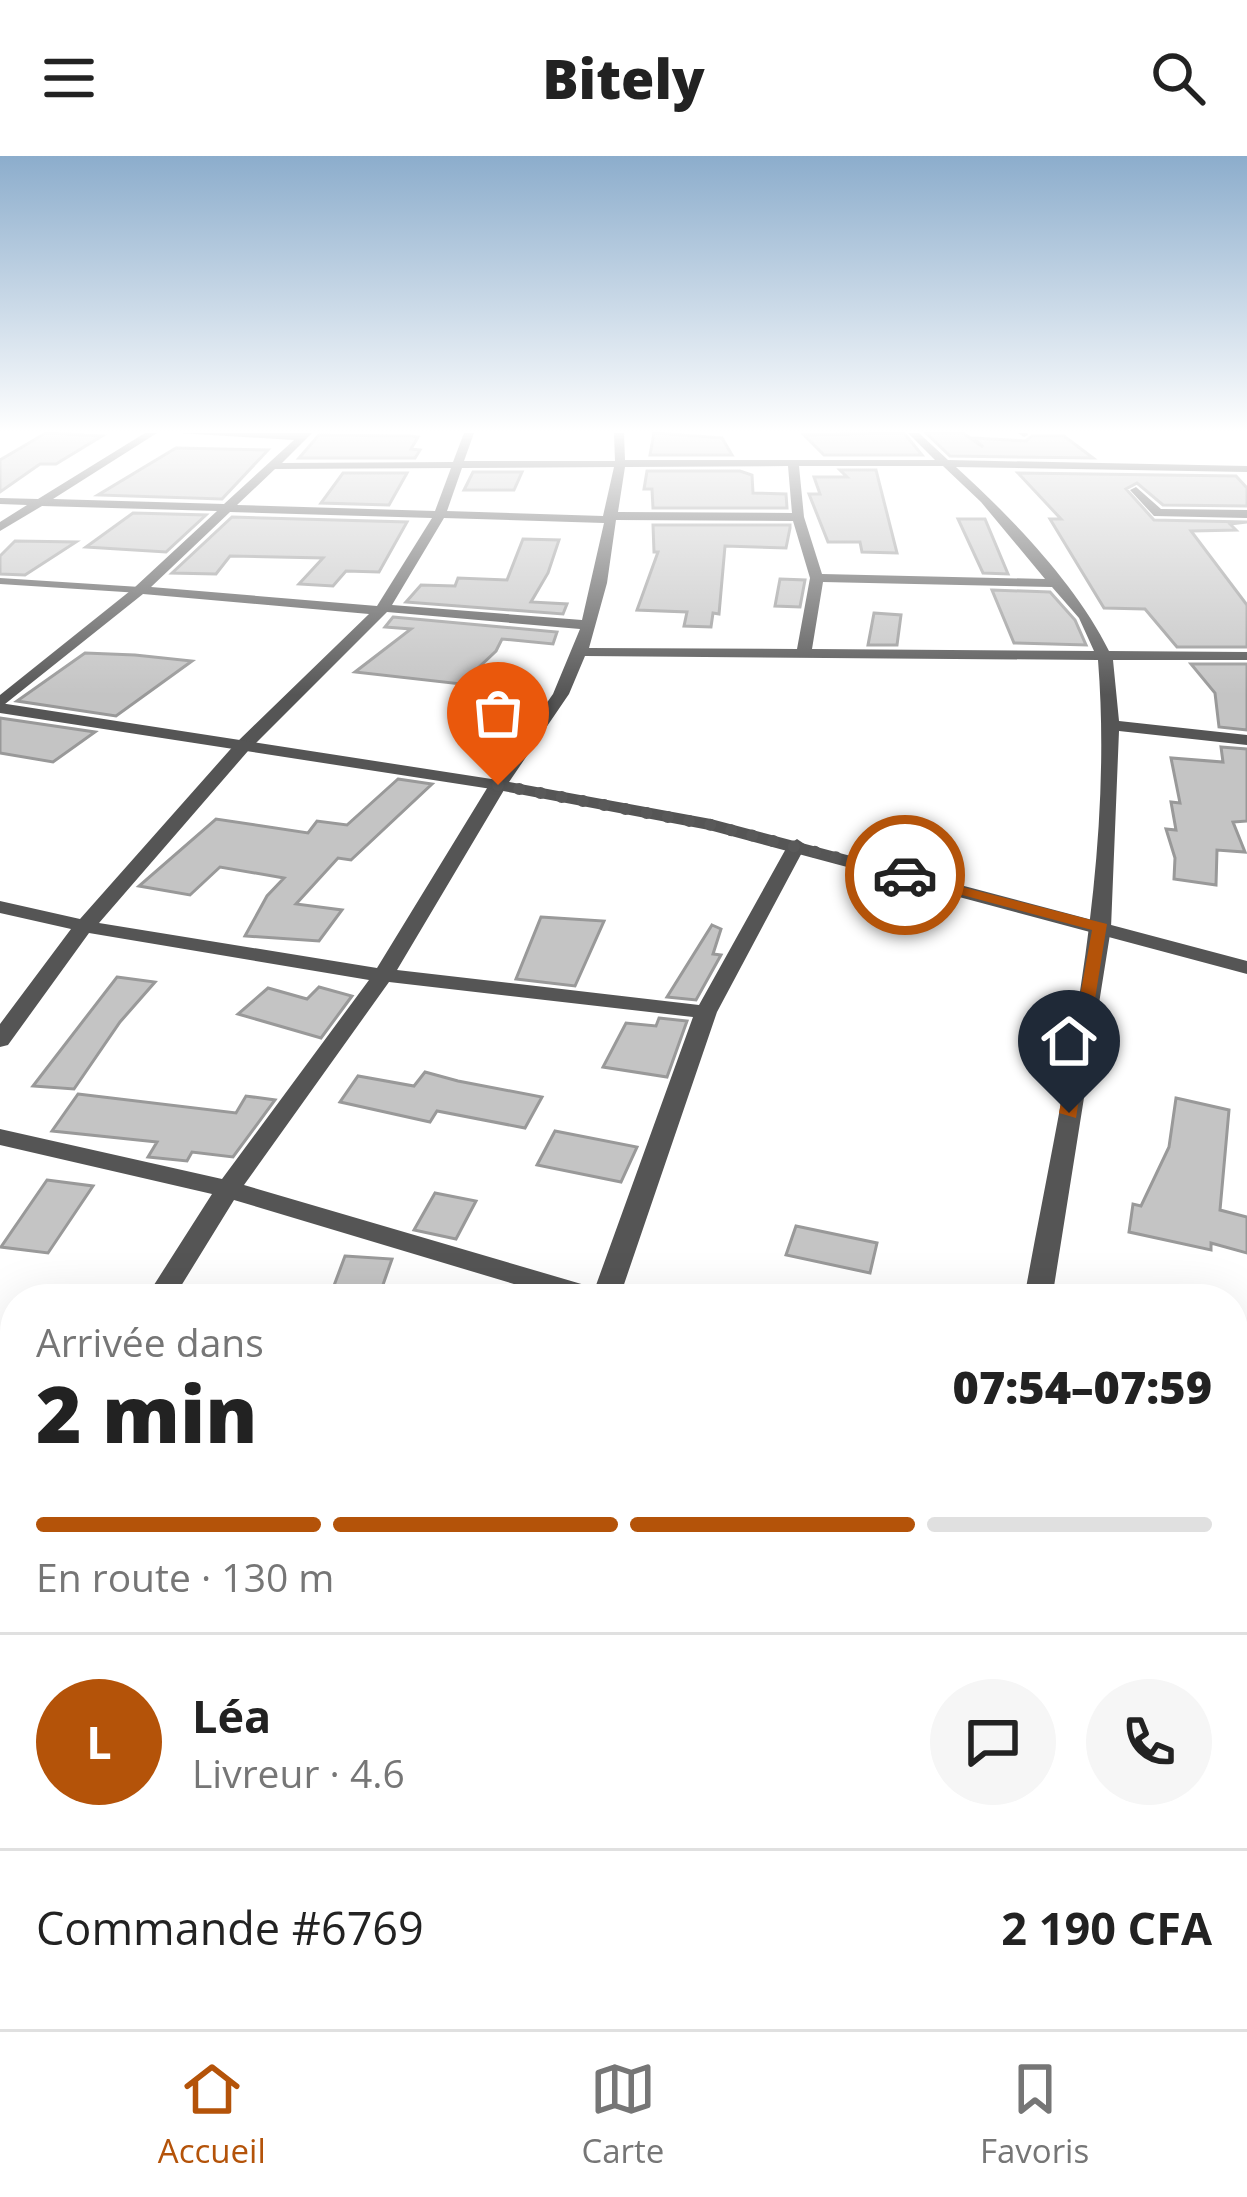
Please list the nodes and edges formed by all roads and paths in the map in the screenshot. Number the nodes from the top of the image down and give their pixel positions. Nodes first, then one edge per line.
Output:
1 (217, 520) edge
2 (437, 520) edge
3 (608, 520) edge
4 (799, 520) edge
5 (999, 520) edge
6 (817, 578) junction
7 (0, 581) edge
8 (1056, 583) junction
9 (140, 590) junction
10 (382, 609) junction
11 (586, 625) junction
12 (580, 652) junction
13 (804, 653) junction
14 (1247, 656) edge
15 (1105, 658) junction
16 (0, 705) edge
17 (1111, 725) junction
18 (1247, 740) edge
19 (242, 747) junction
20 (498, 785) junction
21 (796, 845) junction
22 (0, 907) edge
23 (83, 928) junction
24 (1101, 928) junction
25 (1247, 968) edge
26 (383, 976) junction
27 (706, 1012) junction
28 (0, 1040) edge
29 (0, 1138) edge
30 (228, 1189) junction
31 (168, 1284) edge
32 (551, 1284) edge
33 (607, 1284) edge
34 (1041, 1284) edge

1 - 9 street
2 - 10 street
3 - 11 street
4 - 6 street
5 - 8 street
6 - 8 street
6 - 13 street
7 - 9 lane
8 - 15 street
9 - 10 street
9 - 16 street
10 - 11 street
10 - 19 street
11 - 12 street
12 - 13 street
12 - 20 street
13 - 15 street
14 - 15 street
15 - 17 street
16 - 19 street
17 - 18 street
17 - 24 street
19 - 20 street
19 - 23 street
20 - 21 street
20 - 26 street
21 - 24 street
21 - 27 street
22 - 23 street
23 - 26 street
23 - 28 street
24 - 25 street
24 - 34 street
26 - 27 street
26 - 30 street
27 - 33 street
29 - 30 street
30 - 31 street
30 - 32 street

